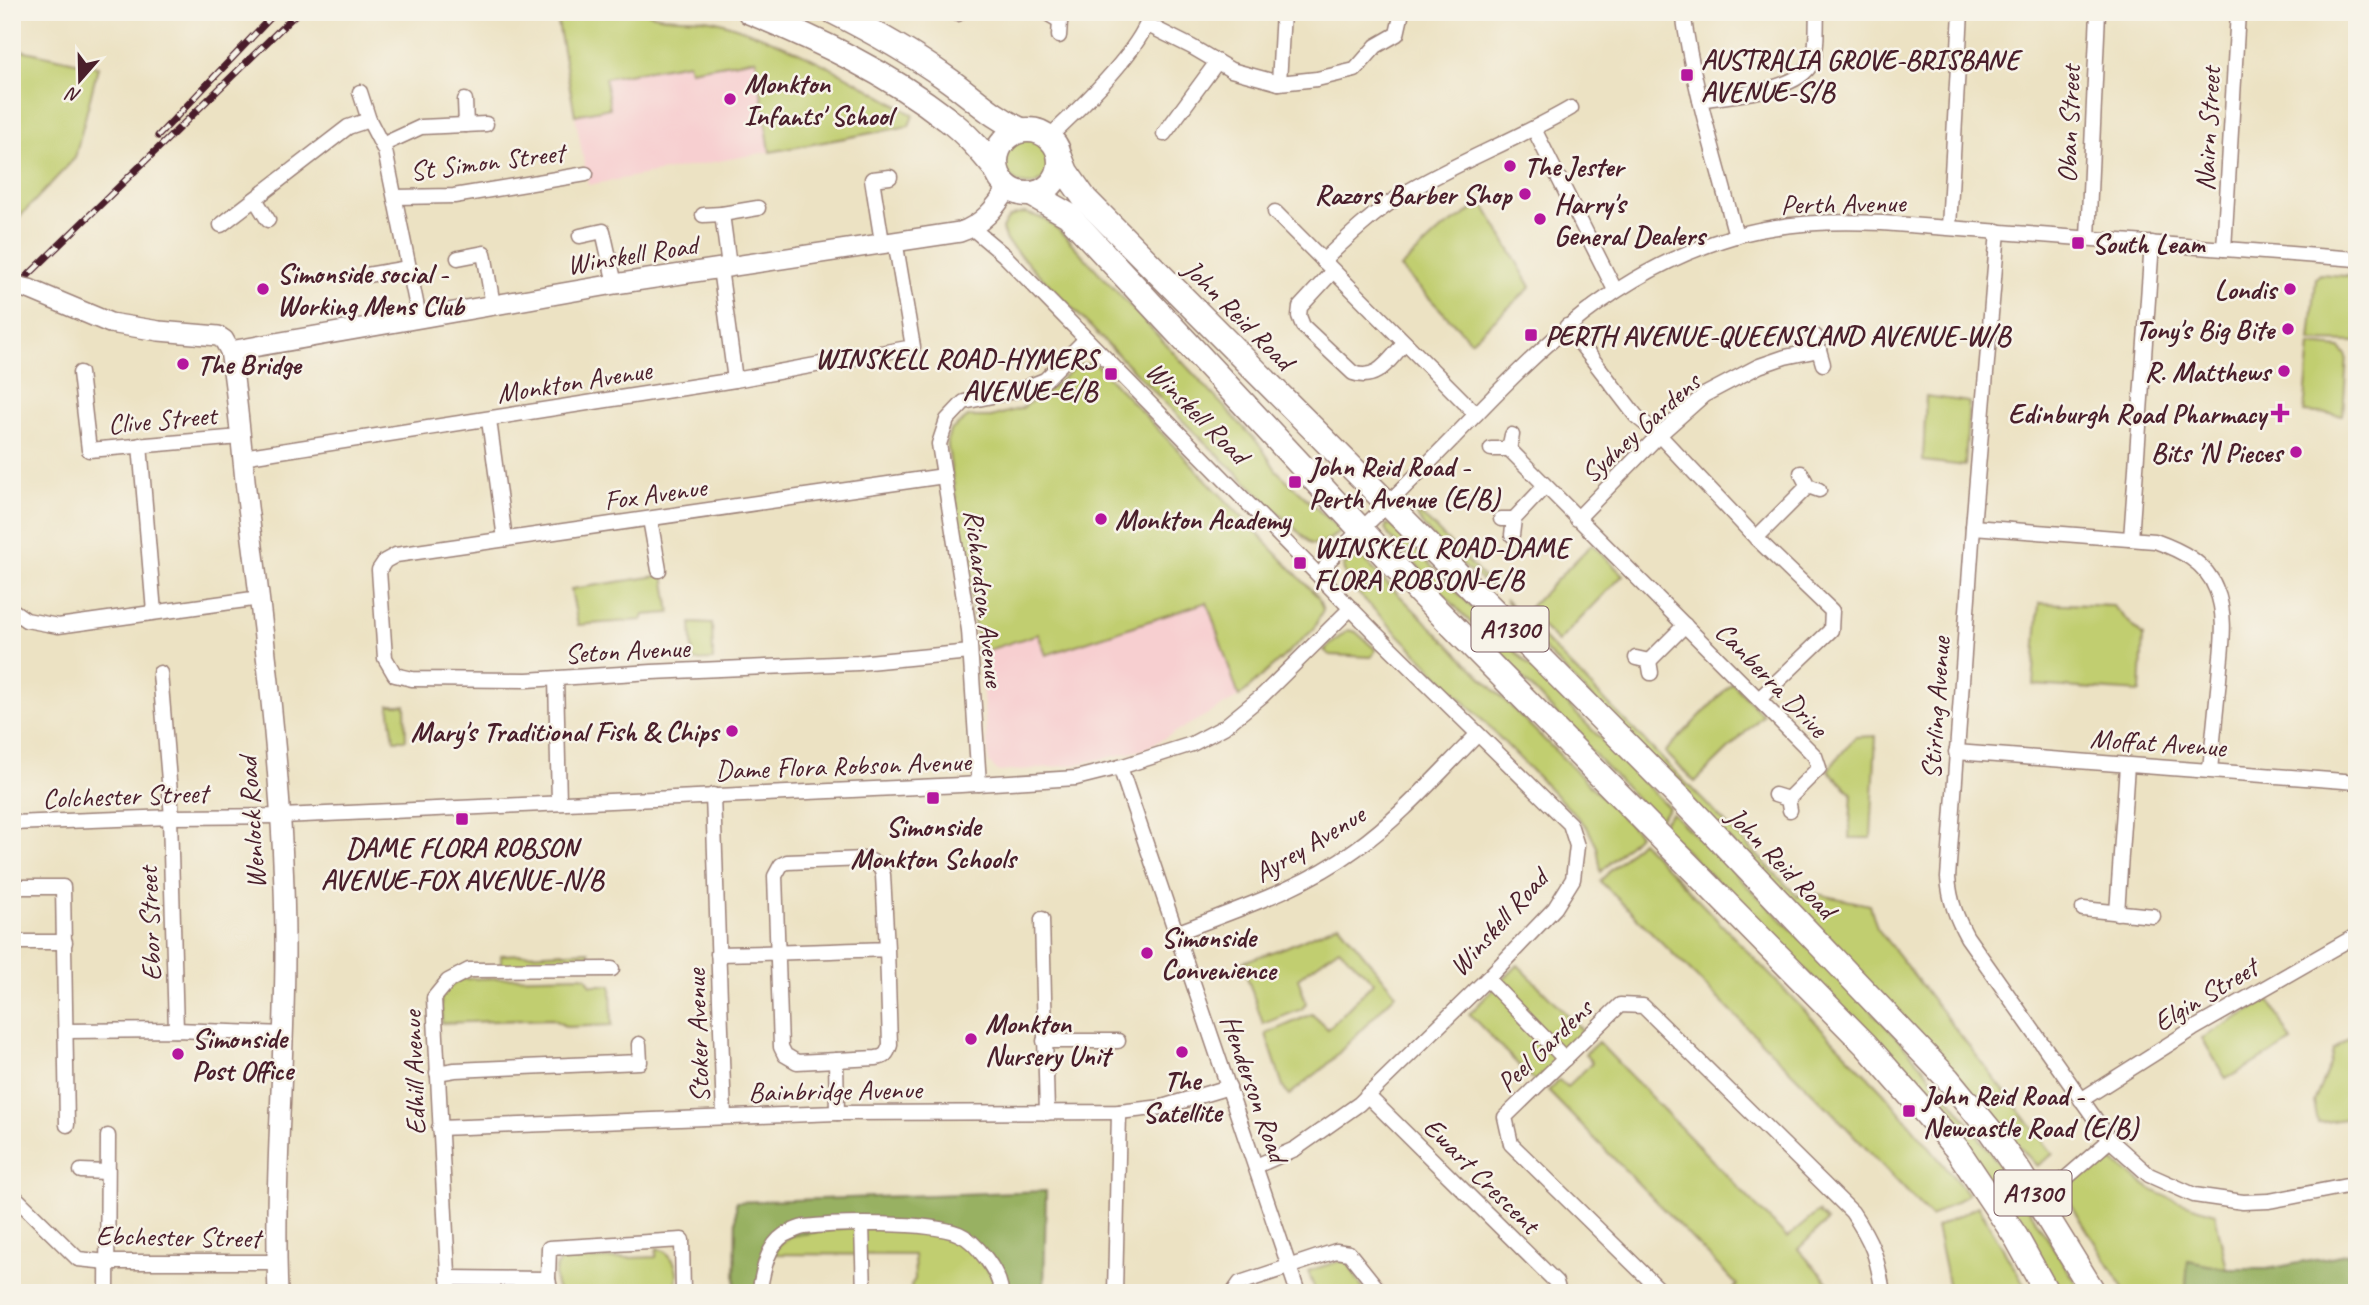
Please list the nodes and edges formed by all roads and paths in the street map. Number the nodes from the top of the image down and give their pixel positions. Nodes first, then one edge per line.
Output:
1 (750, 12) edge
2 (787, 12) edge
3 (834, 12) edge
4 (1045, 12) edge
5 (1283, 12) edge
6 (1402, 12) edge
7 (1683, 12) edge
8 (1817, 12) edge
9 (1961, 12) edge
10 (2098, 12) edge
11 (2238, 12) edge
12 (1149, 19) edge
13 (1061, 23) edge
14 (1217, 62) junction
15 (1279, 83) junction
16 (360, 92) dead end
17 (465, 100) dead end
18 (1700, 100) junction
19 (1571, 108) dead end
20 (948, 119) junction
21 (369, 120) junction
22 (486, 124) dead end
23 (466, 125) junction
24 (1021, 130) junction
25 (1534, 130) junction
26 (1164, 135) dead end
27 (382, 145) junction
28 (1054, 147) junction
29 (586, 174) dead end
30 (890, 177) dead end
31 (1002, 179) junction
32 (1034, 195) junction
33 (395, 197) junction
34 (255, 199) junction
35 (758, 208) dead end
36 (1275, 212) dead end
37 (722, 214) junction
38 (702, 215) dead end
39 (268, 220) dead end
40 (221, 225) dead end
41 (1949, 227) junction
42 (972, 228) junction
43 (1998, 231) junction
44 (580, 236) dead end
45 (1736, 236) junction
46 (2088, 238) junction
47 (889, 241) junction
48 (2152, 243) junction
49 (2224, 250) junction
50 (458, 258) dead end
51 (2357, 259) edge
52 (1328, 266) junction
53 (724, 267) junction
54 (408, 268) junction
55 (367, 275) dead end
56 (615, 284) junction
57 (20, 287) edge
58 (1615, 290) junction
59 (493, 305) junction
60 (419, 317) junction
61 (1567, 326) junction
62 (1086, 339) junction
63 (1405, 343) junction
64 (1819, 350) dead end
65 (230, 351) junction
66 (80, 373) dead end
67 (735, 380) junction
68 (1476, 414) junction
69 (489, 420) junction
70 (1659, 435) junction
71 (240, 437) junction
72 (140, 445) junction
73 (1491, 449) dead end
74 (242, 457) junction
75 (944, 476) junction
76 (1809, 483) dead end
77 (1545, 486) junction
78 (1387, 505) junction
79 (650, 519) junction
80 (1577, 519) junction
81 (1973, 527) junction
82 (1361, 530) junction
83 (1512, 535) dead end
84 (1756, 538) junction
85 (505, 539) junction
86 (2130, 539) junction
87 (379, 570) joint
88 (659, 570) dead end
89 (1325, 580) junction
90 (260, 598) junction
91 (1350, 608) junction
92 (12, 610) edge
93 (154, 612) junction
94 (1685, 625) junction
95 (970, 652) junction
96 (1645, 664) dead end
97 (160, 673) dead end
98 (555, 679) junction
99 (1759, 699) junction
100 (1477, 735) junction
101 (1956, 752) junction
102 (2127, 765) junction
103 (1120, 767) junction
104 (2210, 771) junction
105 (2357, 782) edge
106 (979, 784) junction
107 (713, 795) junction
108 (1784, 801) dead end
109 (559, 802) junction
110 (282, 816) junction
111 (171, 817) junction
112 (12, 823) edge
113 (12, 887) edge
114 (2083, 909) dead end
115 (2117, 912) junction
116 (2153, 916) dead end
117 (1042, 919) dead end
118 (1176, 933) junction
119 (2357, 935) edge
120 (12, 942) edge
121 (65, 942) junction
122 (887, 949) junction
123 (777, 953) junction
124 (719, 954) junction
125 (612, 968) dead end
126 (1487, 979) junction
127 (176, 1030) junction
128 (66, 1031) junction
129 (284, 1034) junction
130 (1044, 1041) junction
131 (1118, 1041) dead end
132 (639, 1044) dead end
133 (1565, 1059) junction
134 (836, 1060) junction
135 (437, 1073) junction
136 (1229, 1087) junction
137 (1367, 1096) junction
138 (2081, 1100) junction
139 (1119, 1112) junction
140 (837, 1113) junction
141 (1047, 1113) junction
142 (724, 1117) junction
143 (67, 1125) dead end
144 (439, 1128) junction
145 (107, 1136) dead end
146 (2110, 1140) junction
147 (1256, 1166) junction
148 (80, 1171) dead end
149 (107, 1172) junction
150 (2357, 1184) edge
151 (12, 1194) edge
152 (2046, 1213) junction
153 (862, 1225) junction
154 (107, 1262) junction
155 (277, 1262) junction
156 (1290, 1266) junction
157 (449, 1285) edge
158 (550, 1286) edge
159 (107, 1293) edge
160 (278, 1293) edge
161 (683, 1293) edge
162 (759, 1293) edge
163 (864, 1293) edge
164 (1001, 1293) edge
165 (1115, 1293) edge
166 (1233, 1293) edge
167 (1298, 1293) edge
168 (1381, 1293) edge
169 (1559, 1293) edge
170 (1663, 1293) edge
171 (1883, 1293) edge
172 (2047, 1293) edge
173 (2094, 1293) edge

1 - 20 highway
2 - 20 highway
3 - 24 highway
4 - 13 street
5 - 15 street
6 - 15 street
7 - 18 street
8 - 18 street
9 - 41 street
10 - 46 street, Oban Street
11 - 49 street, Nairn Street
12 - 14 street
12 - 28 street
14 - 15 street
14 - 26 street
16 - 21 street, St Simon Street
17 - 23 street, St Simon Street
18 - 45 street
19 - 25 street
20 - 31 highway
21 - 27 street, St Simon Street
21 - 34 street
22 - 23 street, St Simon Street
23 - 27 street, St Simon Street
24 - 28 highway
24 - 31 highway
25 - 52 street
25 - 58 street
27 - 33 street, St Simon Street
28 - 32 highway
28 - 78 highway, John Reid Road / A1300
29 - 33 street, St Simon Street
30 - 47 street
31 - 32 highway
31 - 42 street
32 - 82 highway, John Reid Road / A1300
33 - 54 street, St Simon Street
34 - 39 street
34 - 40 street
35 - 37 street
36 - 52 street
37 - 38 street
37 - 53 street
41 - 43 street, Perth Avenue
41 - 45 street, Perth Avenue
42 - 47 street, Winskell Road
42 - 62 street, Winskell Road
43 - 46 street, Perth Avenue
43 - 81 street, Stirling Avenue
44 - 56 street
45 - 58 street, Perth Avenue
46 - 48 street, Perth Avenue
47 - 53 street, Winskell Road
47 - 67 street, Monkton Avenue
48 - 49 street, Perth Avenue
48 - 86 street
49 - 51 street, Perth Avenue
50 - 59 street
52 - 63 street
52 - 63 street
53 - 56 street, Winskell Road
53 - 67 street
54 - 55 street
54 - 60 street, St Simon Street
56 - 59 street, Winskell Road
57 - 65 street
58 - 61 street, Perth Avenue
59 - 60 street, Winskell Road
60 - 65 street, Winskell Road
61 - 68 street, Perth Avenue
61 - 70 street
62 - 75 street, Richardson Avenue
62 - 89 street, Winskell Road
63 - 68 street
64 - 70 street, Sydney Gardens
65 - 71 street, Wenlock Road
66 - 72 street, Clive Street
67 - 69 street, Monkton Avenue
68 - 78 street, Perth Avenue
69 - 74 street, Monkton Avenue
69 - 85 street
70 - 80 street, Sydney Gardens
70 - 84 street
71 - 72 street, Clive Street
71 - 74 street, Wenlock Road
72 - 93 street
73 - 77 street, Canberra Drive
74 - 90 street, Wenlock Road
75 - 79 street, Fox Avenue
75 - 95 street, Richardson Avenue
76 - 84 street
77 - 80 street, Canberra Drive
77 - 83 street
78 - 82 street
78 - 152 highway, John Reid Road / A1300
79 - 85 street, Fox Avenue
79 - 88 street
80 - 94 street, Canberra Drive
81 - 86 street
81 - 101 street, Stirling Avenue
82 - 89 street
82 - 172 highway, John Reid Road / A1300
84 - 99 street
85 - 87 street, Fox Avenue
86 - 104 street
87 - 98 street, Seton Avenue
89 - 91 street, Winskell Road
90 - 93 street
90 - 110 street, Wenlock Road
91 - 100 street, Winskell Road
91 - 103 street, Dame Flora Robson Avenue
92 - 93 street
94 - 96 street, Canberra Drive
94 - 99 street, Canberra Drive
95 - 98 street, Seton Avenue
95 - 106 street, Richardson Avenue
97 - 111 street, Ebor Street
98 - 109 street
99 - 108 street, Canberra Drive
100 - 118 street, Ayrey Avenue
100 - 126 street, Winskell Road
101 - 102 street, Moffat Avenue
101 - 138 street, Stirling Avenue
102 - 104 street, Moffat Avenue
102 - 115 street
103 - 106 street, Dame Flora Robson Avenue
103 - 118 street, Henderson Road
104 - 105 street, Moffat Avenue
106 - 107 street, Dame Flora Robson Avenue
107 - 109 street, Dame Flora Robson Avenue
107 - 124 street, Stoker Avenue
109 - 110 street, Dame Flora Robson Avenue
110 - 111 street, Colchester Street
110 - 129 street, Wenlock Road
111 - 112 street, Colchester Street
111 - 127 street, Ebor Street
113 - 121 street
114 - 115 street
115 - 116 street
117 - 130 street
118 - 136 street, Henderson Road
119 - 138 street, Elgin Street
120 - 121 street
121 - 128 street
122 - 123 street, Stoker Avenue
122 - 123 street
122 - 134 street
123 - 124 street, Stoker Avenue
123 - 134 street
124 - 142 street, Stoker Avenue
125 - 135 street, Edhill Avenue
126 - 133 street
126 - 137 street, Winskell Road
127 - 128 street
127 - 129 street
128 - 143 street
129 - 155 street, Wenlock Road
130 - 131 street
130 - 141 street
132 - 135 street
133 - 170 street, Peel Gardens
133 - 171 street, Peel Gardens
134 - 140 street
135 - 144 street, Edhill Avenue
136 - 139 street, Bainbridge Avenue
136 - 147 street, Henderson Road
137 - 147 street, Winskell Road
137 - 169 street, Ewart Crescent
138 - 146 street, Stirling Avenue
139 - 141 street, Bainbridge Avenue
139 - 165 street
140 - 141 street, Bainbridge Avenue
140 - 142 street, Bainbridge Avenue
142 - 144 street, Bainbridge Avenue
144 - 157 street, Edhill Avenue
145 - 149 street
146 - 150 street, Stirling Avenue
146 - 152 street
147 - 156 street, Henderson Road
148 - 149 street
149 - 154 street
151 - 154 street, Ebchester Street
152 - 173 highway, John Reid Road / A1300
153 - 162 street
153 - 163 street
153 - 164 street
154 - 155 street, Ebchester Street
154 - 159 street
155 - 160 street, Wenlock Road
156 - 166 street
156 - 167 street, Henderson Road
156 - 168 street
157 - 158 street
158 - 161 street

